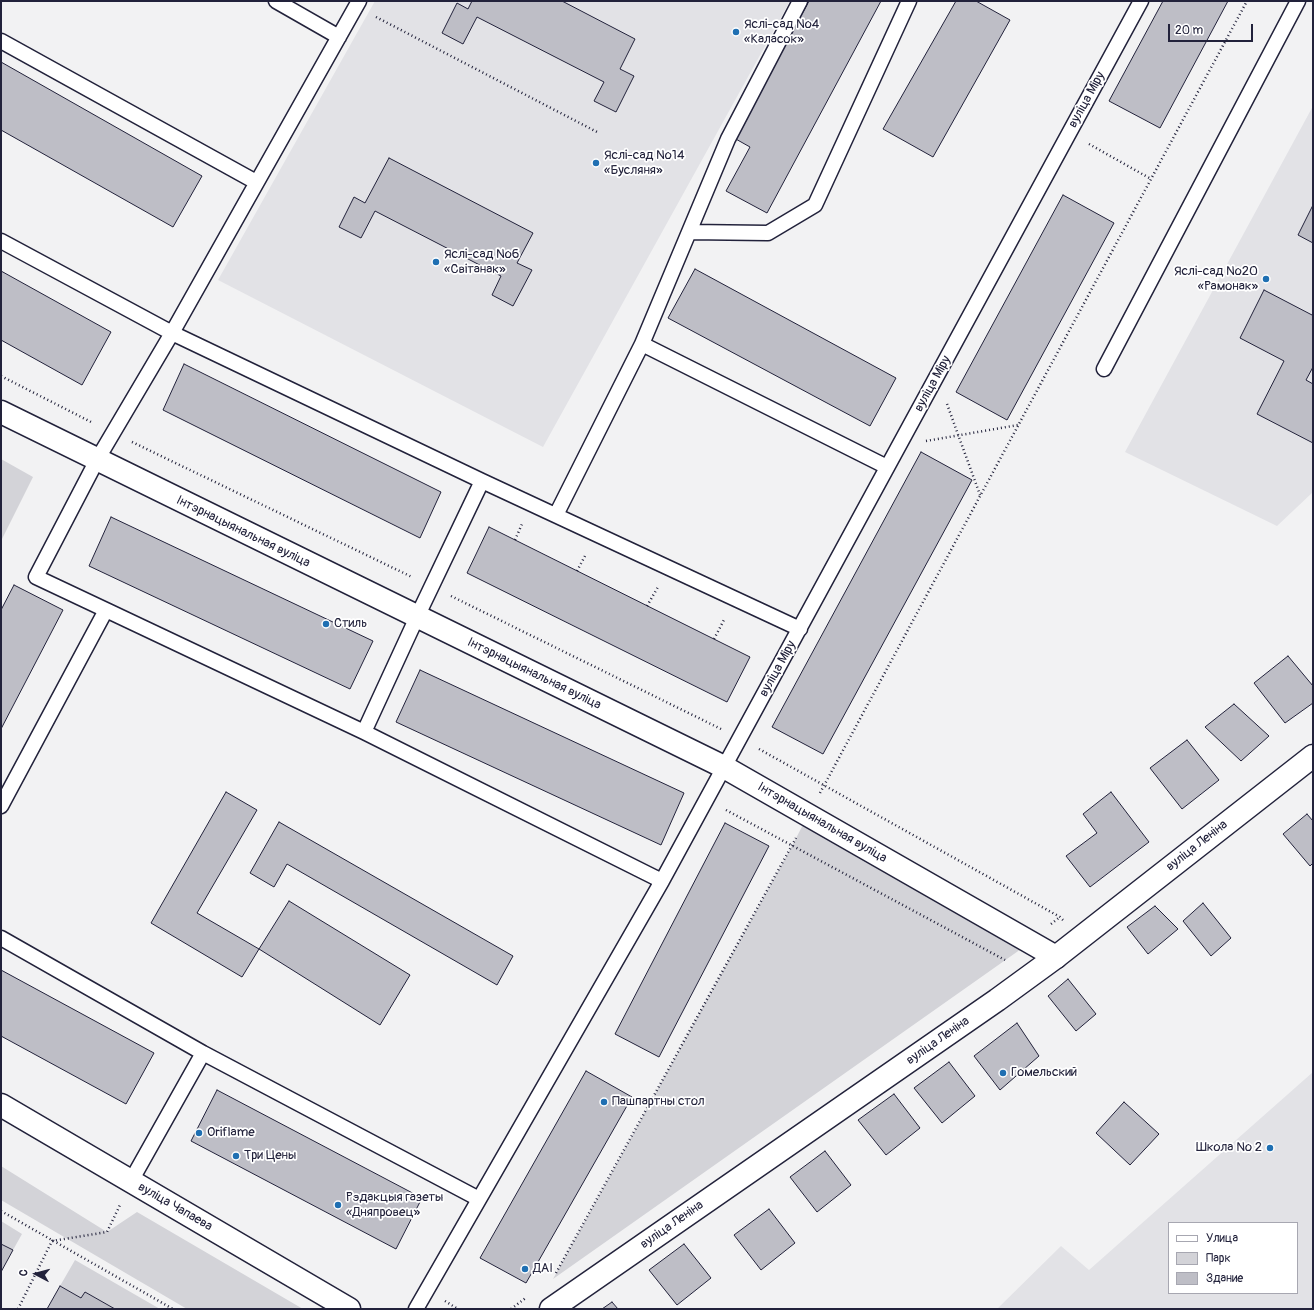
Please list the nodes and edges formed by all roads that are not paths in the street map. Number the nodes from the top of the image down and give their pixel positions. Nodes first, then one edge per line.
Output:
1 (276, 1) edge
2 (800, 1) edge
3 (909, 1) edge
4 (1141, 1) edge
5 (1298, 1) edge
6 (357, 4) edge
7 (339, 37) junction
8 (1, 41) edge
9 (256, 182) junction
10 (688, 232) junction
11 (1, 241) edge
12 (172, 333) junction
13 (642, 344) junction
14 (1104, 370) dead end
15 (1, 412) edge
16 (97, 460) junction
17 (887, 468) junction
18 (482, 482) junction
19 (556, 515) junction
20 (106, 610) junction
21 (417, 617) junction
22 (800, 629) junction
23 (364, 732) junction
24 (1313, 756) edge
25 (724, 767) junction
26 (1, 806) edge
27 (662, 881) junction
28 (1, 938) edge
29 (1056, 957) junction
30 (203, 1053) junction
31 (1, 1105) edge
32 (132, 1182) junction
33 (479, 1200) junction
34 (349, 1309) edge
35 (416, 1309) edge
36 (551, 1309) edge

1 - 7 lane
2 - 10 lane
3 - 10 lane
4 - 17 lane, вуліца Міру
5 - 14 lane
6 - 7 lane
7 - 9 lane
8 - 9 lane
9 - 12 lane
10 - 13 lane
11 - 12 lane
12 - 16 lane
12 - 18 lane
13 - 17 lane
13 - 19 lane
15 - 16 street, Інтэрнацыянальная вуліца
16 - 20 lane
16 - 21 street, Інтэрнацыянальная вуліца
17 - 22 lane, вуліца Міру
18 - 19 lane
18 - 21 lane
19 - 22 lane
20 - 23 lane
20 - 26 lane
21 - 23 lane
21 - 25 street, Інтэрнацыянальная вуліца
22 - 25 lane, вуліца Міру
23 - 27 lane
24 - 29 street, вуліца Леніна
25 - 27 lane, вуліца Міру
25 - 29 street, Інтэрнацыянальная вуліца
27 - 33 lane, вуліца Міру
28 - 30 lane
29 - 36 street, вуліца Леніна
30 - 32 lane
30 - 33 lane
31 - 32 street, вуліца Чапаева
32 - 34 street, вуліца Чапаева
33 - 35 lane, вуліца Міру

